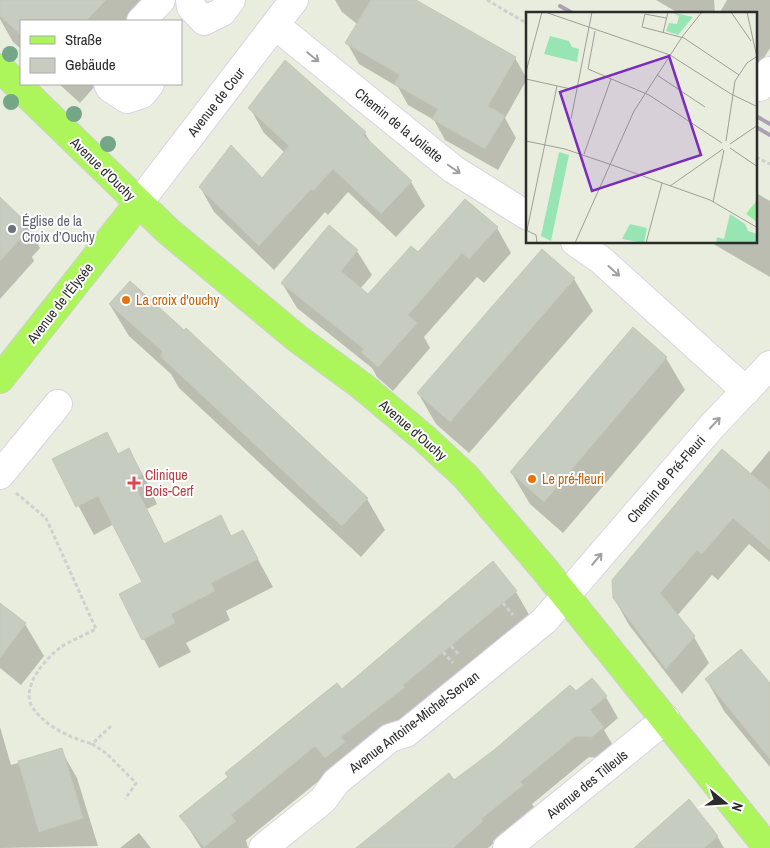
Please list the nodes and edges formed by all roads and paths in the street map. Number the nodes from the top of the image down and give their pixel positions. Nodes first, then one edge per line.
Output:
1 (161, 0) edge
2 (190, 0) edge
3 (231, 0) edge
4 (294, 0) edge
5 (487, 0) edge
6 (142, 20) edge
7 (526, 23) edge
8 (276, 26) junction
9 (0, 68) edge
10 (108, 85) edge
11 (149, 85) edge
12 (758, 158) edge
13 (770, 164) edge
14 (138, 204) junction
15 (526, 215) edge
16 (578, 244) edge
17 (770, 365) edge
18 (0, 379) edge
19 (746, 391) junction
20 (58, 404) dead end
21 (4, 481) edge
22 (567, 597) junction
23 (503, 603) dead end
24 (518, 622) dead end
25 (451, 646) dead end
26 (443, 652) dead end
27 (466, 663) dead end
28 (458, 669) dead end
29 (666, 719) junction
30 (111, 726) dead end
31 (92, 744) junction
32 (125, 799) dead end
33 (263, 848) edge
34 (507, 848) edge
35 (768, 848) edge

1 - 6 street
2 - 3 street
4 - 8 street, Avenue de Cour
5 - 7 path
8 - 14 street, Avenue de Cour
8 -> 15 street, Chemin de la Joliette
9 - 14 main road, Avenue d'Ouchy
10 - 11 street
12 - 13 path
14 - 18 main road, Avenue de l'Élysée
14 - 22 main road, Avenue d'Ouchy
16 -> 19 street
17 - 19 street, Chemin de Pré-Fleuri
22 -> 19 street, Chemin de Pré-Fleuri
20 - 21 street
21 - 31 path
22 - 29 main road, Avenue d'Ouchy
22 - 33 street, Avenue Antoine-Michel-Servan
23 - 24 path
25 - 27 path
26 - 28 path
29 - 34 street, Avenue des Tilleuls
29 - 35 main road, Avenue d'Ouchy
30 - 31 path
31 - 32 path

